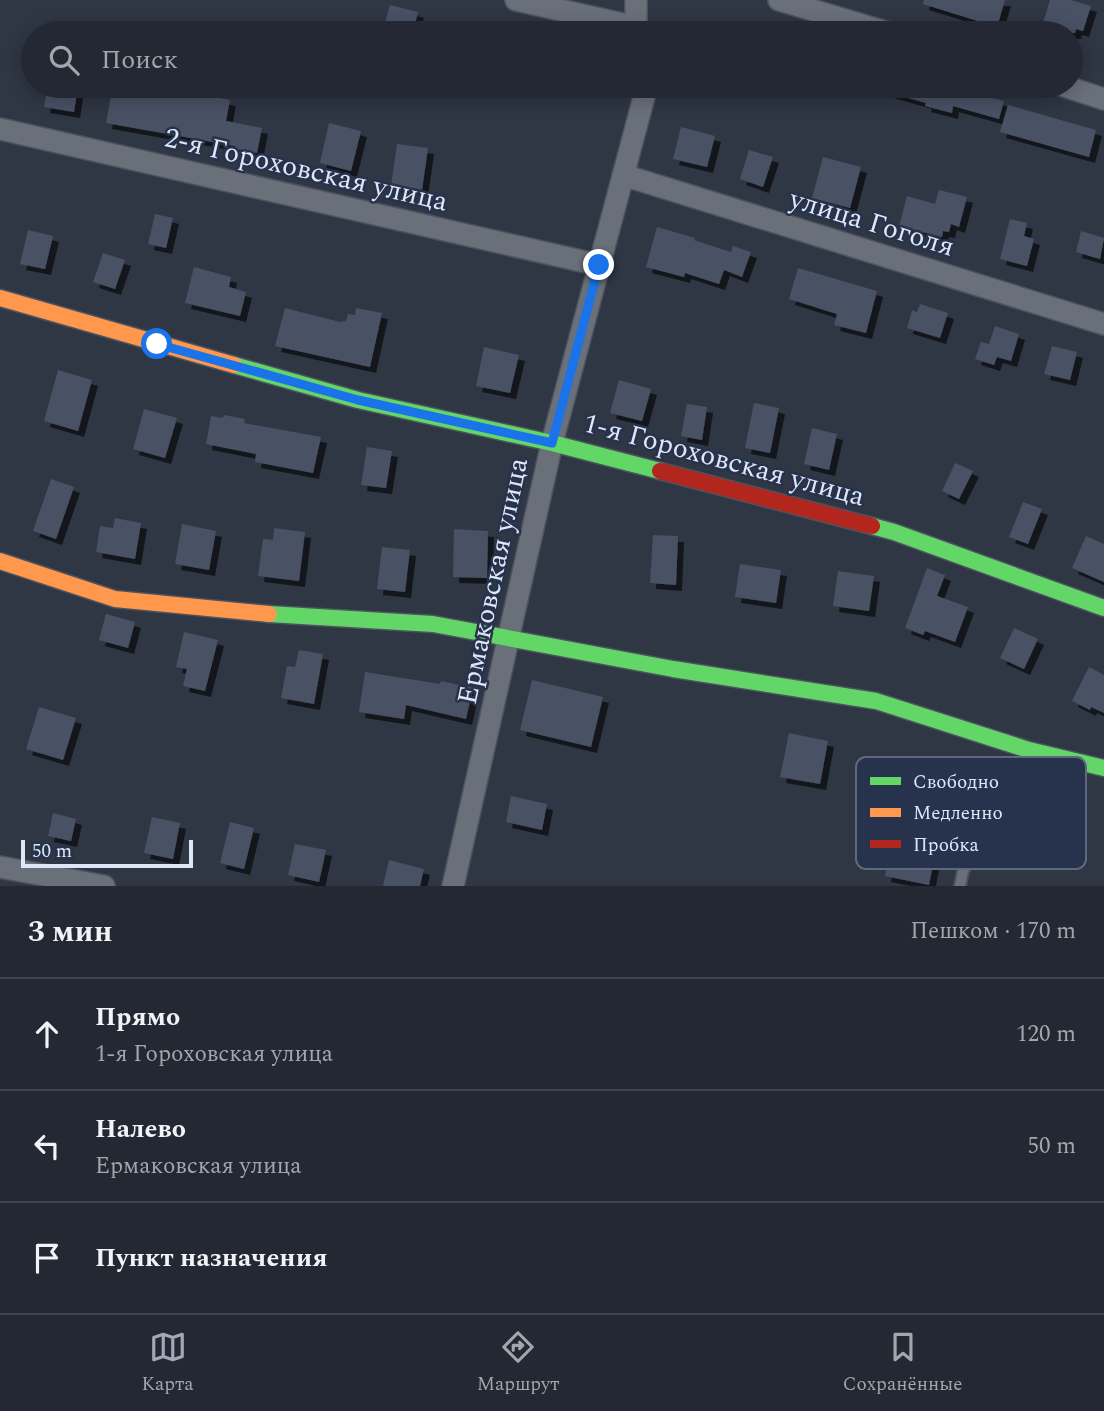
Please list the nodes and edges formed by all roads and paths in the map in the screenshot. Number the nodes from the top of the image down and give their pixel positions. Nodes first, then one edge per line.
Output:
1 (516, 0) edge
2 (636, 0) edge
3 (779, 0) edge
4 (600, 21) edge
5 (636, 21) edge
6 (849, 21) edge
7 (1083, 92) edge
8 (645, 98) edge
9 (1104, 99) edge
10 (0, 129) edge
11 (623, 175) junction
12 (599, 265) junction
13 (0, 298) edge
14 (1104, 324) edge
15 (552, 443) junction
16 (0, 562) edge
17 (1104, 608) edge
18 (510, 638) junction
19 (1029, 751) junction
20 (1026, 757) edge
21 (1055, 757) edge
22 (1086, 764) edge
23 (1104, 768) edge
24 (0, 867) edge
25 (964, 869) edge
26 (104, 886) edge
27 (453, 886) edge
28 (960, 886) edge

1 - 4 street
2 - 5 street
3 - 6 street
7 - 9 street
8 - 11 street, Ермаковская улица
10 - 12 street, 2-я Гороховская улица
11 - 12 street, Ермаковская улица
11 - 14 street, улица Гоголя
12 - 15 street, Ермаковская улица
13 - 15 street, 1-я Гороховская улица
15 - 17 street, 1-я Гороховская улица
15 - 18 street, Ермаковская улица
16 - 18 street
18 - 19 street
18 - 27 street, Ермаковская улица
19 - 20 lane
19 - 21 street
22 - 23 street
24 - 26 street
25 - 28 lane

